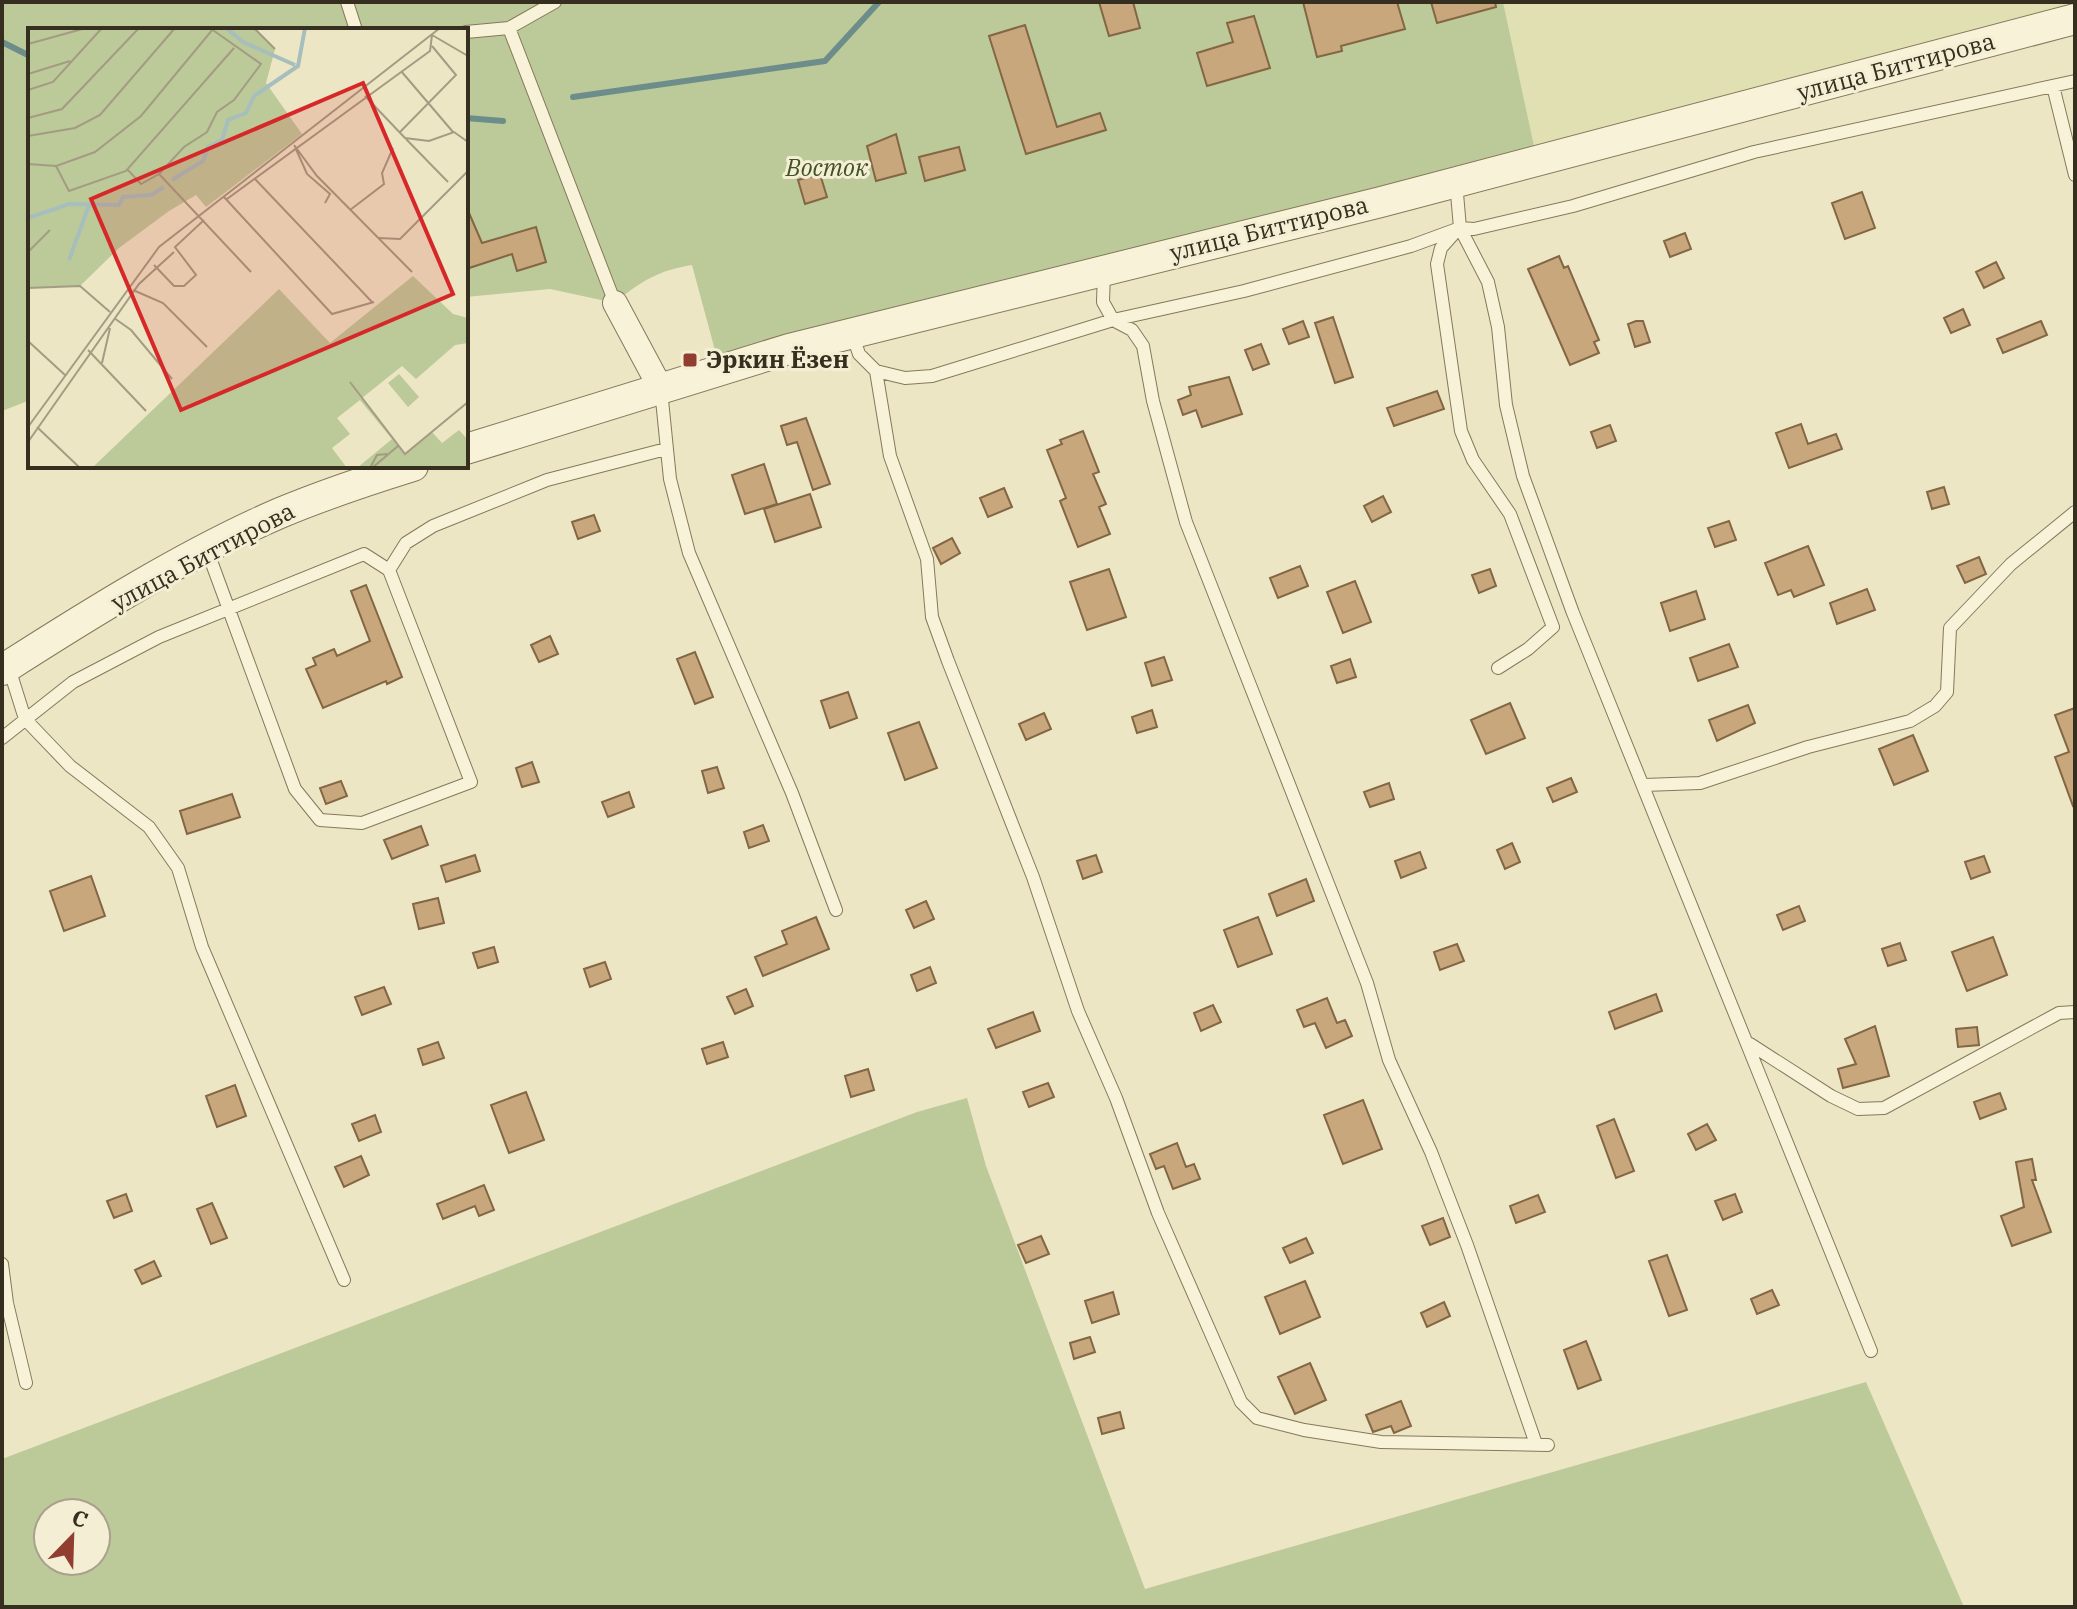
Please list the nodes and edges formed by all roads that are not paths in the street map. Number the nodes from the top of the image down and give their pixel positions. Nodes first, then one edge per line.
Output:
1 (347, 2) edge
2 (555, 2) edge
3 (2075, 19) edge
4 (355, 28) edge
5 (509, 28) junction
6 (468, 32) edge
7 (2075, 81) edge
8 (2053, 86) junction
9 (2075, 175) edge
10 (1456, 182) junction
11 (1460, 228) junction
12 (1104, 270) junction
13 (615, 303) joint
14 (1113, 320) junction
15 (852, 333) junction
16 (876, 371) junction
17 (660, 387) junction
18 (468, 448) edge
19 (666, 449) junction
20 (407, 468) edge
21 (2075, 512) edge
22 (207, 550) junction
23 (389, 570) junction
24 (228, 610) junction
25 (5, 668) edge
26 (1498, 668) dead end
27 (25, 719) junction
28 (2, 738) edge
29 (1644, 785) junction
30 (836, 910) dead end
31 (2075, 1012) edge
32 (1750, 1044) junction
33 (2, 1264) edge
34 (344, 1280) dead end
35 (1871, 1351) dead end
36 (26, 1383) dead end

1 - 4 lane
2 - 5 lane
3 - 10 street, улица Биттирова
5 - 6 lane
5 - 13 lane
7 - 8 lane
8 - 9 lane
8 - 11 lane
10 - 11 lane
10 - 12 street, улица Биттирова
11 - 14 lane
11 - 26 lane
11 - 29 lane
12 - 14 lane
12 - 15 street, улица Биттирова
13 - 17 street
14 - 16 lane
14 - 16 lane
15 - 16 lane
15 - 17 street, улица Биттирова
17 - 18 street, улица Биттирова
17 - 19 lane
19 - 23 lane
19 - 30 lane
20 - 22 street, улица Биттирова
21 - 29 lane
22 - 24 lane
22 - 25 street, улица Биттирова
23 - 24 lane
23 - 24 lane
24 - 27 lane
25 - 27 lane
27 - 28 lane
27 - 34 lane
29 - 32 lane
31 - 32 lane
32 - 35 lane
33 - 36 lane

